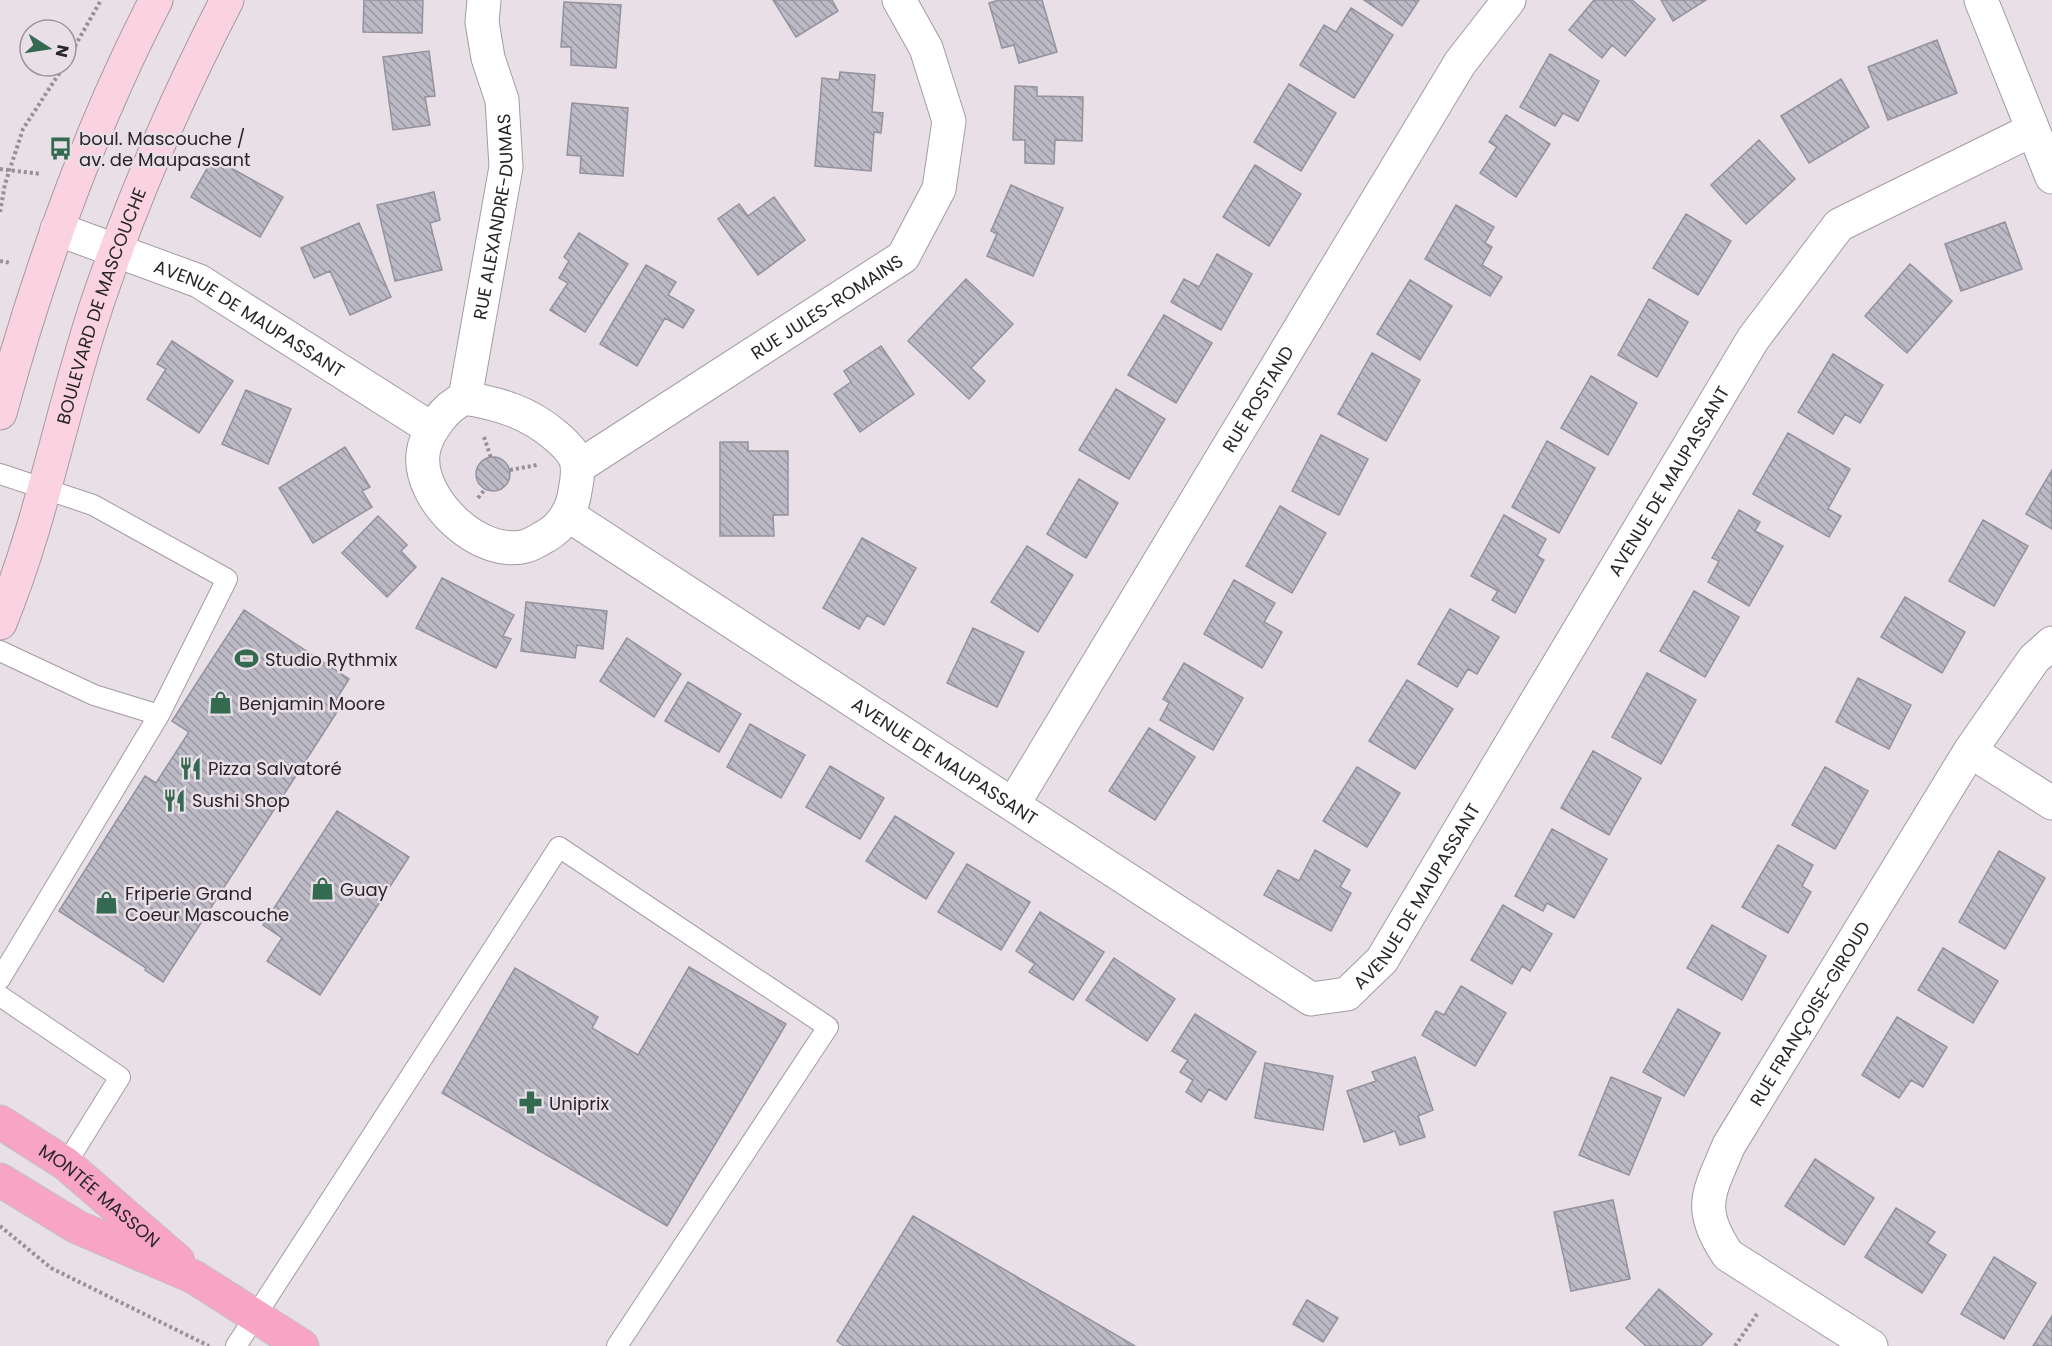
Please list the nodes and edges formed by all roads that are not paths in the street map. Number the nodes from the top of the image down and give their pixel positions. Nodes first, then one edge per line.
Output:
1 (156, 0) edge
2 (227, 0) edge
3 (484, 0) edge
4 (899, 0) edge
5 (1509, 0) edge
6 (1981, 0) edge
7 (2032, 130) junction
8 (2052, 177) edge
9 (57, 229) junction
10 (115, 250) junction
11 (465, 398) junction
12 (0, 413) edge
13 (432, 429) junction
14 (578, 467) junction
15 (0, 474) edge
16 (45, 489) junction
17 (568, 515) junction
18 (0, 623) edge
19 (2052, 643) edge
20 (0, 651) edge
21 (159, 715) junction
22 (1970, 752) junction
23 (1014, 803) junction
24 (2052, 803) edge
25 (0, 979) edge
26 (0, 996) edge
27 (0, 1122) edge
28 (66, 1164) junction
29 (2, 1185) edge
30 (194, 1277) junction
31 (255, 1315) junction
32 (236, 1346) edge
33 (302, 1346) edge
34 (617, 1346) edge
35 (1871, 1346) edge

1 - 9 street
2 - 10 street, BOULEVARD DE MASCOUCHE
3 - 11 street, RUE ALEXANDRE-DUMAS
4 - 14 street, RUE JULES-ROMAINS
5 - 23 street, RUE ROSTAND
6 - 7 street
7 - 8 street
7 - 23 street, AVENUE DE MAUPASSANT
9 - 10 street, AVENUE DE MAUPASSANT
9 - 12 street
10 - 13 street, AVENUE DE MAUPASSANT
10 - 16 street, BOULEVARD DE MASCOUCHE
11 - 13 street
11 - 14 street
13 - 17 street
14 - 17 street
15 - 16 lane
16 - 18 street, BOULEVARD DE MASCOUCHE
16 - 21 lane
17 - 23 street, AVENUE DE MAUPASSANT
19 - 22 street, RUE FRANÇOISE-GIROUD
20 - 21 lane
21 - 25 lane
22 - 24 street
22 - 35 street, RUE FRANÇOISE-GIROUD
26 - 28 lane
27 - 28 main road, MONTÉE MASSON
28 - 30 main road, MONTÉE MASSON
29 - 30 main road, MONTÉE MASSON
30 - 31 main road, MONTÉE MASSON
31 - 32 lane
31 - 33 main road, MONTÉE MASSON
31 - 34 lane

